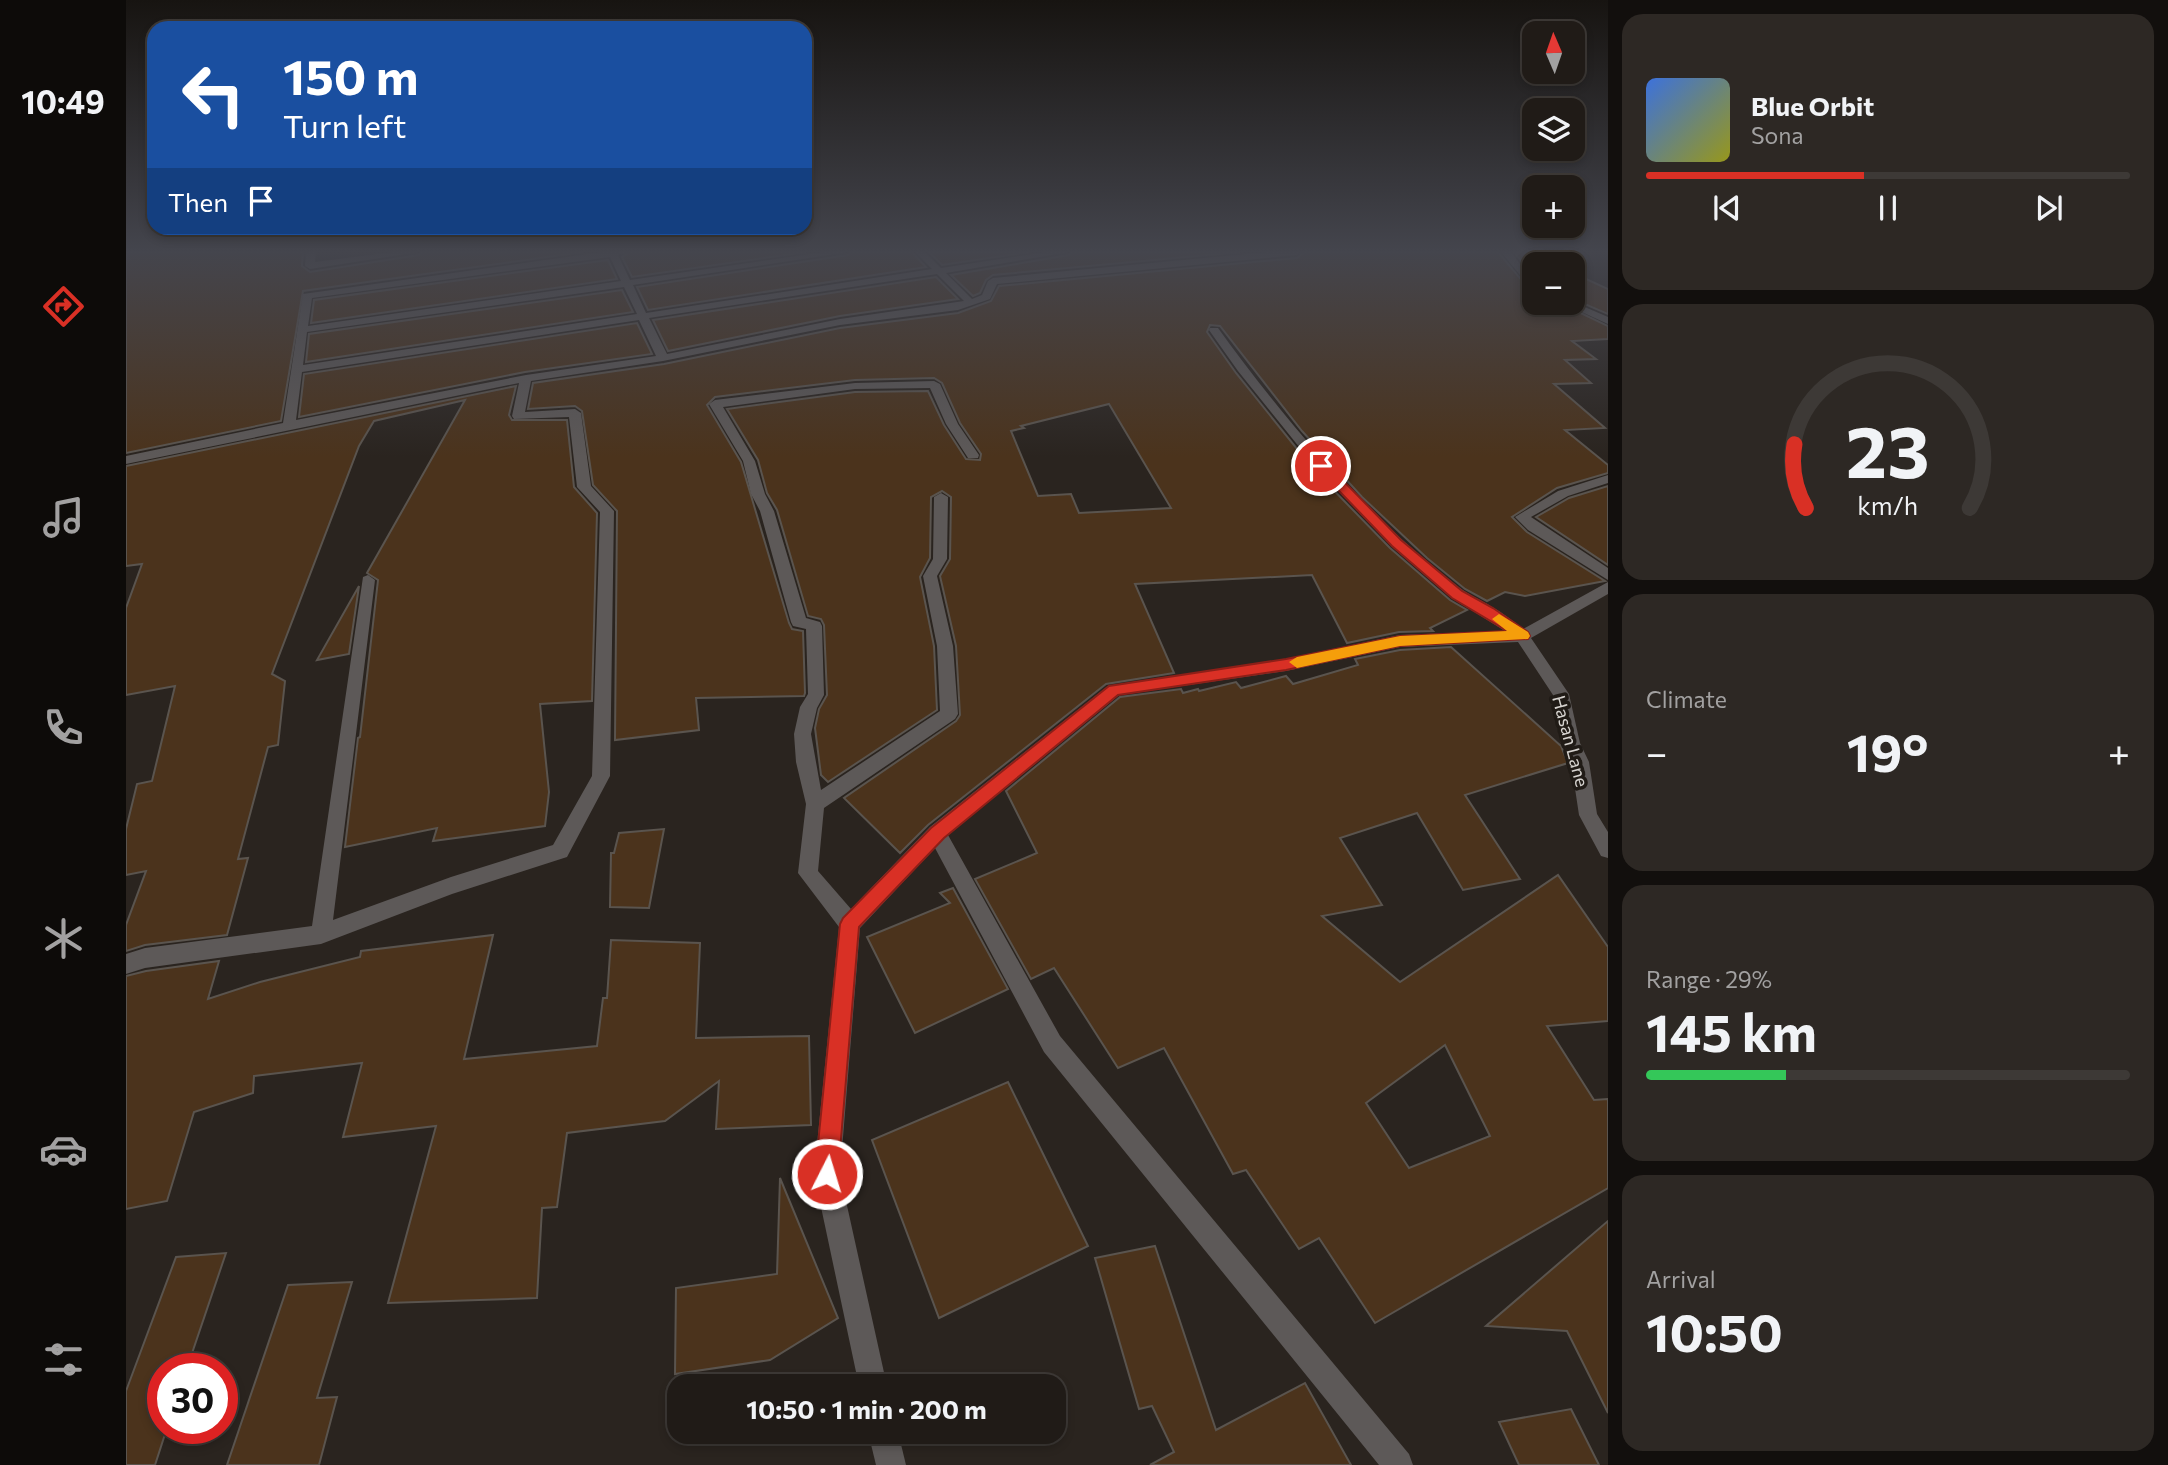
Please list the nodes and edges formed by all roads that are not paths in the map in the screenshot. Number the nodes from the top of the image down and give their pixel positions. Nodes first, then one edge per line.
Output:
1 (303, 320) edge
2 (370, 320) edge
3 (615, 320) edge
4 (645, 320) edge
5 (860, 320) edge
6 (302, 330) junction
7 (1214, 330) dead end
8 (663, 358) junction
9 (298, 369) junction
10 (526, 378) junction
11 (289, 425) junction
12 (972, 455) dead end
13 (126, 460) edge
14 (1608, 479) edge
15 (941, 496) dead end
16 (1608, 575) edge
17 (368, 580) dead end
18 (1608, 587) edge
19 (1522, 636) junction
20 (816, 804) junction
21 (937, 833) junction
22 (1608, 850) edge
23 (850, 924) junction
24 (321, 934) junction
25 (126, 964) edge
26 (870, 1374) edge
27 (886, 1444) edge
28 (891, 1465) edge
29 (1398, 1465) edge

1 - 6 street
2 - 6 street
3 - 9 street
4 - 8 street
5 - 8 street
6 - 9 street
7 - 19 street, Hasan Lane
8 - 10 street
9 - 11 street
10 - 11 street
10 - 24 street
11 - 13 street
12 - 20 street
14 - 16 street
15 - 20 street
17 - 24 street
18 - 19 street
19 - 21 street
19 - 22 street, Hasan Lane
20 - 23 street
21 - 23 street
21 - 29 street
23 - 26 street
24 - 25 street
27 - 28 street

